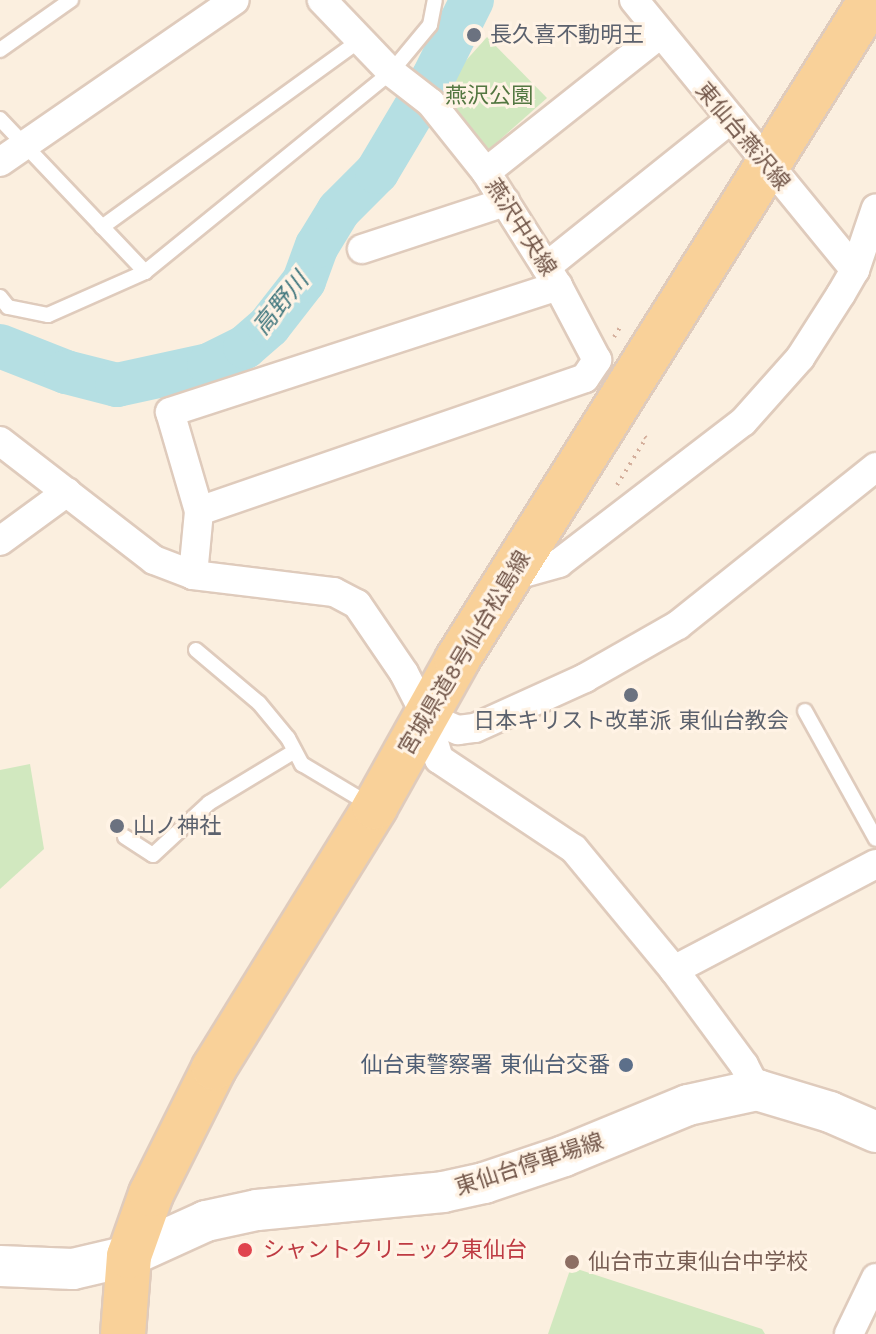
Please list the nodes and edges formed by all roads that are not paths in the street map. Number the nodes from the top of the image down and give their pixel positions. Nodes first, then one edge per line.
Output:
1 (71, 0) edge
2 (235, 0) edge
3 (322, 0) edge
4 (435, 0) edge
5 (634, 0) edge
6 (871, 0) edge
7 (659, 35) junction
8 (360, 40) junction
9 (0, 50) edge
10 (398, 79) junction
11 (0, 119) edge
12 (731, 119) junction
13 (11, 154) edge
14 (769, 163) junction
15 (486, 172) junction
16 (505, 202) junction
17 (873, 225) edge
18 (102, 227) junction
19 (362, 249) dead end
20 (855, 270) junction
21 (145, 272) junction
22 (552, 277) junction
23 (0, 297) edge
24 (0, 441) edge
25 (876, 467) edge
26 (67, 492) junction
27 (199, 511) junction
28 (0, 541) edge
29 (193, 575) junction
30 (509, 577) junction
31 (196, 650) dead end
32 (805, 711) dead end
33 (426, 716) junction
34 (295, 751) junction
35 (375, 807) junction
36 (125, 837) dead end
37 (876, 839) edge
38 (876, 864) edge
39 (674, 970) junction
40 (757, 1090) junction
41 (876, 1132) edge
42 (129, 1256) junction
43 (0, 1266) edge
44 (876, 1278) edge
45 (123, 1334) edge
46 (849, 1334) edge

1 - 9 lane
2 - 13 street
3 - 8 street
4 - 10 lane
5 - 7 street, 東仙台燕沢線
6 - 14 main road, 宮城県道8号仙台松島線
7 - 12 street, 東仙台燕沢線
7 - 15 street
8 - 10 street
8 - 18 lane
10 - 15 street, 燕沢中央線
10 - 21 lane
11 - 13 lane
12 - 14 street, 東仙台燕沢線
12 - 22 street
13 - 18 lane
14 - 20 street, 東仙台燕沢線
14 - 30 main road, 宮城県道8号仙台松島線
15 - 16 street, 燕沢中央線
16 - 19 street
16 - 22 street, 燕沢中央線
17 - 20 street
18 - 21 lane
20 - 30 street
21 - 23 lane
22 - 27 street
22 - 27 street, 燕沢中央線
24 - 26 street
25 - 33 street
26 - 28 street
26 - 29 street
27 - 29 street
29 - 33 street
30 - 33 main road, 宮城県道8号仙台松島線
31 - 34 lane
32 - 37 lane
33 - 35 main road, 宮城県道8号仙台松島線
33 - 39 street
34 - 35 lane
34 - 36 lane
35 - 42 main road, 宮城県道8号仙台松島線
38 - 39 street
39 - 40 street
40 - 41 main road, 東仙台停車場線
40 - 42 main road, 東仙台停車場線
42 - 43 main road, 東仙台停車場線
42 - 45 main road, 宮城県道8号仙台松島線
44 - 46 street

